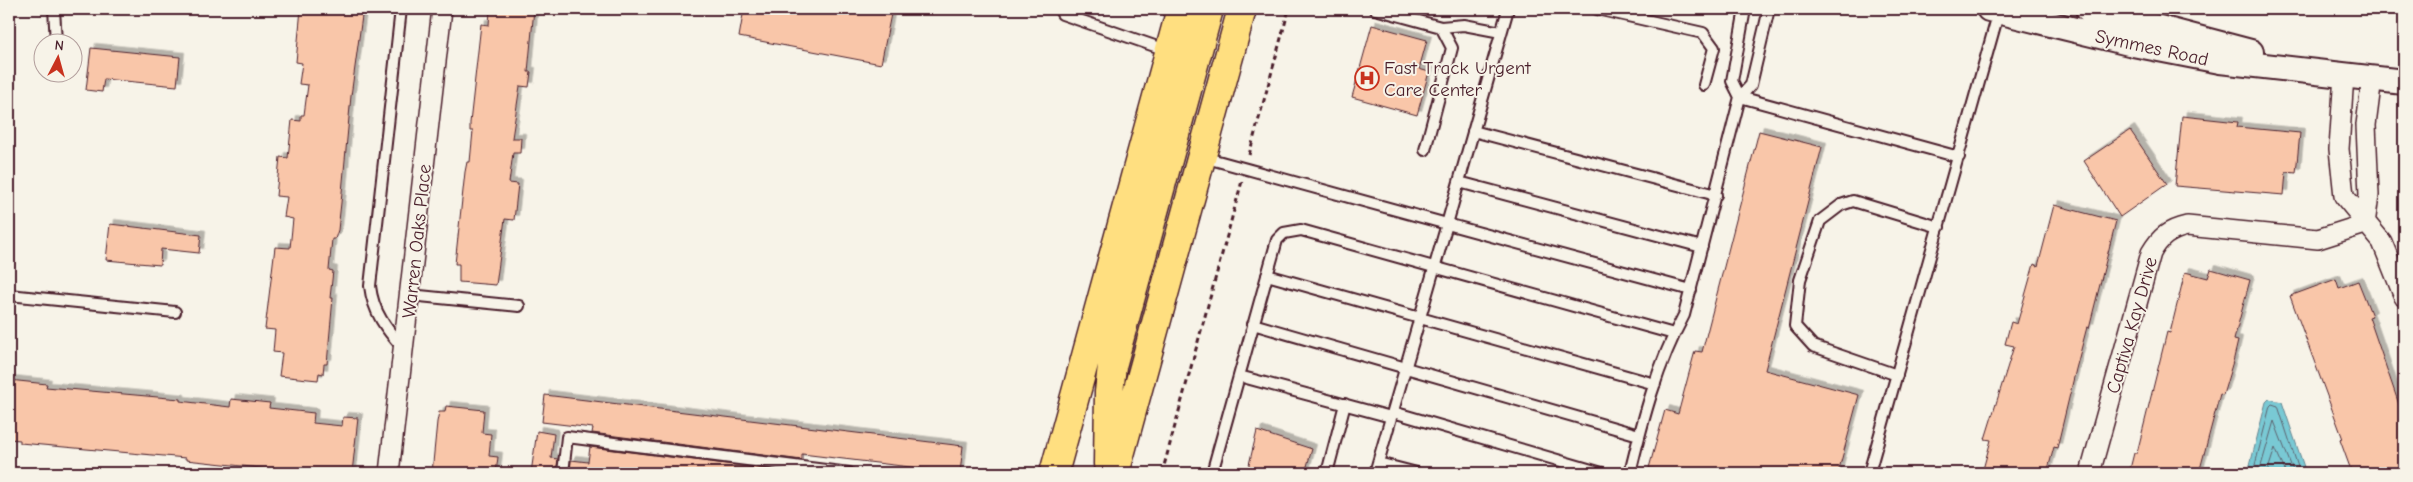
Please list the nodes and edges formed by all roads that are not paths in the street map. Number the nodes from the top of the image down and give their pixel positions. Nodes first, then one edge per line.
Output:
1 (54, 9) edge
2 (401, 9) edge
3 (442, 9) edge
4 (1060, 9) edge
5 (1181, 9) edge
6 (1209, 9) edge
7 (1242, 9) edge
8 (1375, 9) edge
9 (1508, 9) edge
10 (1597, 9) edge
11 (1744, 9) edge
12 (1768, 9) edge
13 (2088, 9) edge
14 (1994, 10) edge
15 (1442, 27) junction
16 (55, 32) edge
17 (1501, 32) junction
18 (1170, 51) junction
19 (2317, 71) junction
20 (2344, 75) junction
21 (2372, 78) junction
22 (2404, 82) edge
23 (1704, 85) dead end
24 (1740, 97) junction
25 (1473, 131) junction
26 (1425, 150) dead end
27 (1202, 157) junction
28 (1959, 157) junction
29 (1459, 182) junction
30 (1716, 195) junction
31 (1447, 224) junction
32 (2365, 224) junction
33 (1939, 227) junction
34 (1702, 247) junction
35 (1434, 266) junction
36 (1267, 275) junction
37 (1691, 290) junction
38 (9, 295) edge
39 (410, 295) junction
40 (2404, 296) edge
41 (519, 306) dead end
42 (175, 312) dead end
43 (1420, 317) junction
44 (1253, 324) junction
45 (1674, 334) junction
46 (403, 348) junction
47 (1405, 369) junction
48 (1897, 375) junction
49 (1239, 376) junction
50 (1655, 384) junction
51 (1345, 404) junction
52 (1392, 415) junction
53 (1639, 435) junction
54 (1376, 468) edge
55 (390, 473) edge
56 (563, 473) edge
57 (849, 473) edge
58 (1054, 473) edge
59 (1109, 473) edge
60 (1115, 473) edge
61 (1212, 473) edge
62 (1327, 473) edge
63 (1417, 473) edge
64 (1602, 473) edge
65 (1630, 473) edge
66 (1869, 473) edge
67 (2090, 473) edge

1 - 16 lane
2 - 46 lane
3 - 39 street, Warren Oaks Place
4 - 18 lane
5 - 18 main road
6 - 59 main road
7 - 27 main road
8 - 15 lane
9 - 17 lane
10 - 23 lane
11 - 24 lane
12 - 24 lane
13 - 19 street, Symmes Road
14 - 19 street, Symmes Road
14 - 28 lane
15 - 17 lane
15 - 26 lane
17 - 25 lane
18 - 58 main road
19 - 20 street, Symmes Road
20 - 21 street, Symmes Road
20 - 32 street
21 - 22 street, Symmes Road
21 - 32 street
24 - 28 lane
24 - 30 lane
25 - 29 lane
25 - 30 lane
27 - 31 lane
27 - 60 main road
28 - 33 lane
29 - 31 lane
29 - 34 lane
30 - 34 lane
31 - 35 lane
31 - 37 lane
32 - 40 street
32 - 67 street, Captiva Kay Drive
33 - 48 lane
33 - 48 lane
34 - 37 lane
35 - 36 lane
35 - 43 lane
35 - 45 lane
36 - 43 lane
36 - 44 lane
37 - 45 lane
38 - 42 lane
39 - 41 lane
39 - 46 street, Warren Oaks Place
43 - 47 lane
43 - 50 lane
44 - 47 lane
44 - 49 lane
45 - 50 lane
46 - 55 street, Warren Oaks Place
47 - 52 lane
47 - 53 lane
48 - 66 lane
49 - 51 lane
49 - 61 lane
50 - 53 lane
51 - 52 lane
51 - 62 lane
52 - 54 lane
52 - 64 lane
53 - 65 lane
54 - 63 lane
56 - 57 lane

